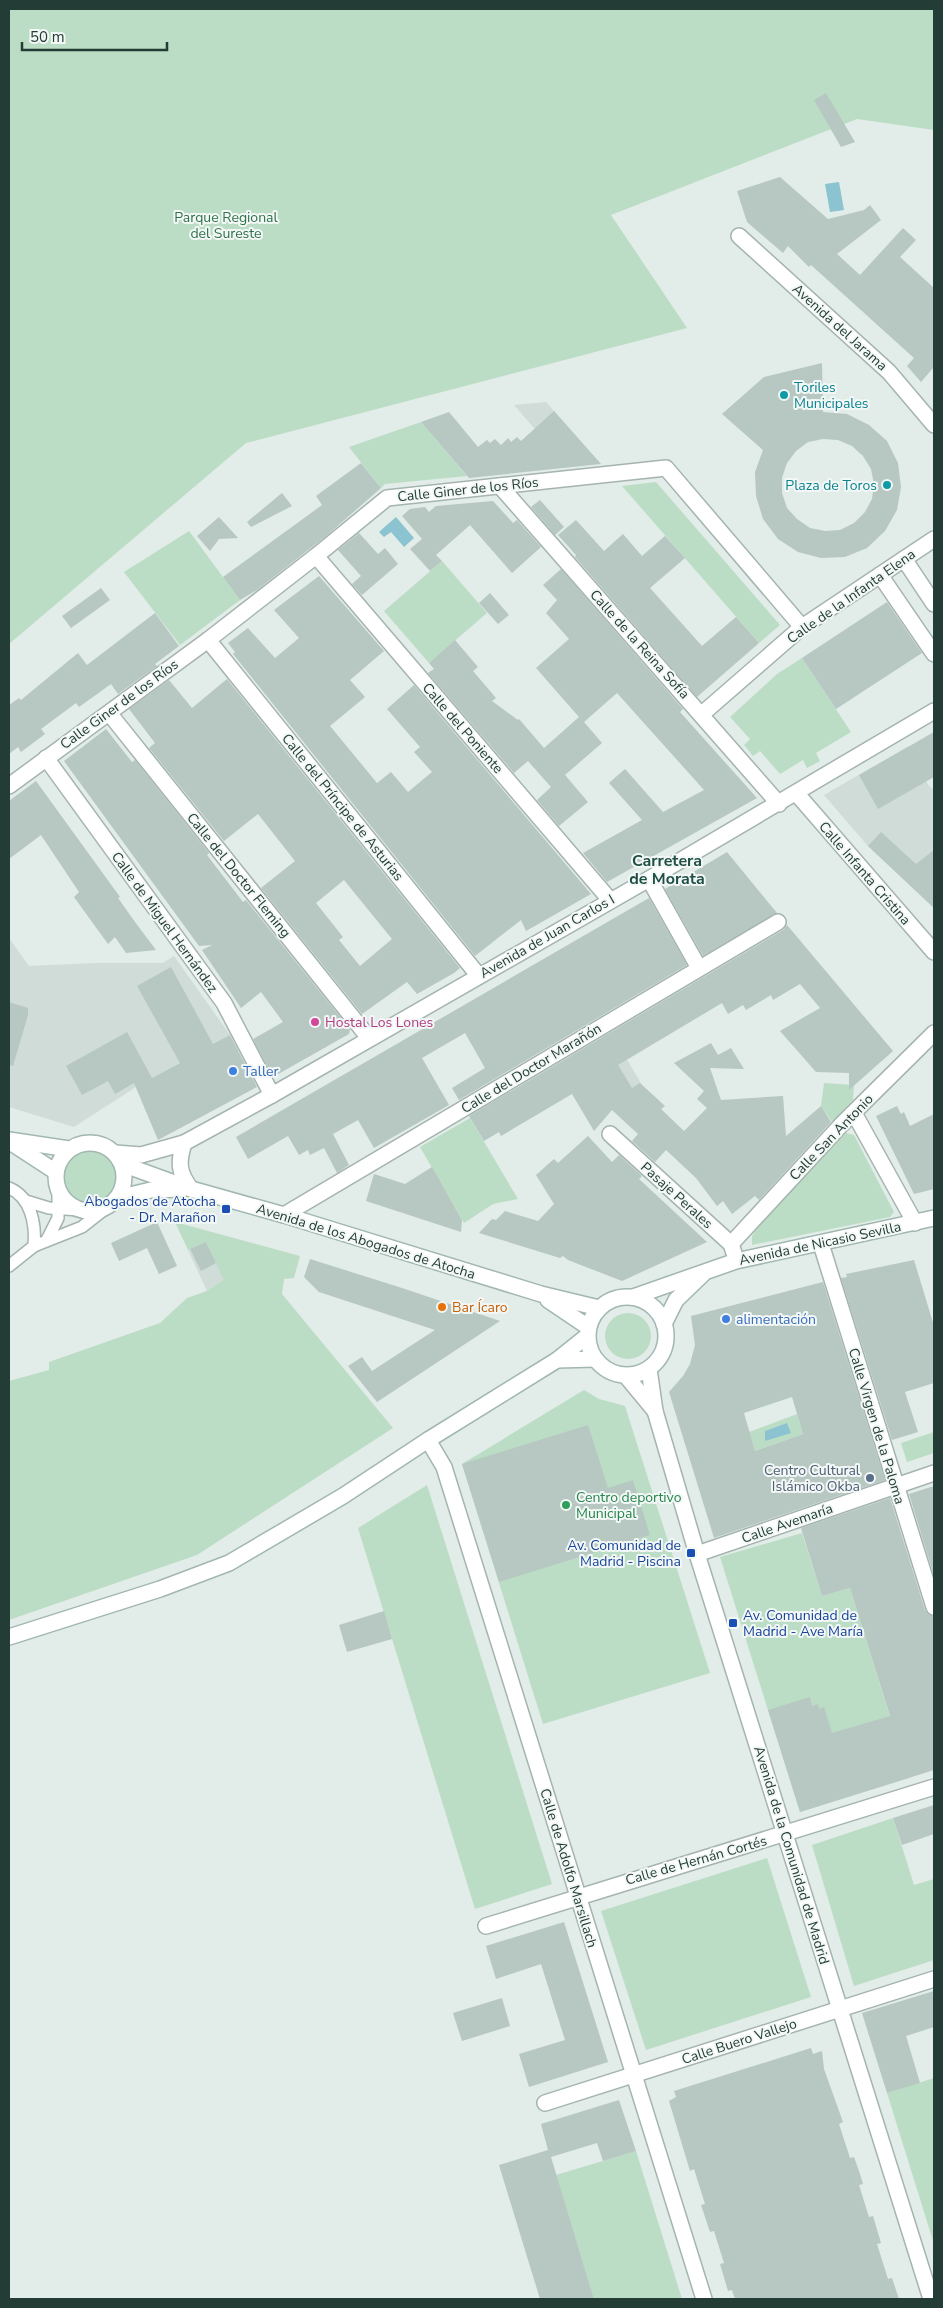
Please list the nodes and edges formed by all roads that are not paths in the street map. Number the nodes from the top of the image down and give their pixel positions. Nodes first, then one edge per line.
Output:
1 (738, 236) dead end
2 (934, 425) edge
3 (500, 486) junction
4 (934, 540) edge
5 (316, 556) junction
6 (904, 560) junction
7 (880, 575) junction
8 (934, 604) edge
9 (802, 627) junction
10 (208, 640) junction
11 (934, 654) edge
12 (934, 711) edge
13 (109, 712) junction
14 (702, 714) junction
15 (46, 758) junction
16 (9, 786) edge
17 (797, 794) junction
18 (779, 804) junction
19 (649, 879) junction
20 (610, 900) junction
21 (778, 922) dead end
22 (934, 952) edge
23 (699, 968) junction
24 (478, 975) junction
25 (934, 1033) edge
26 (370, 1038) junction
27 (272, 1095) junction
28 (854, 1113) junction
29 (610, 1134) dead end
30 (9, 1140) edge
31 (184, 1142) junction
32 (69, 1149) junction
33 (118, 1158) junction
34 (56, 1172) junction
35 (9, 1188) edge
36 (191, 1189) junction
37 (58, 1190) junction
38 (26, 1201) junction
39 (113, 1201) junction
40 (59, 1209) junction
41 (80, 1210) junction
42 (284, 1215) junction
43 (934, 1218) edge
44 (916, 1223) junction
45 (47, 1240) junction
46 (731, 1244) junction
47 (821, 1244) junction
48 (34, 1246) junction
49 (736, 1261) junction
50 (9, 1266) edge
51 (707, 1270) junction
52 (541, 1294) junction
53 (633, 1297) junction
54 (599, 1308) junction
55 (664, 1324) junction
56 (588, 1332) junction
57 (595, 1359) junction
58 (557, 1360) junction
59 (649, 1369) junction
60 (626, 1376) junction
61 (655, 1411) junction
62 (428, 1440) junction
63 (934, 1473) edge
64 (895, 1486) junction
65 (697, 1554) junction
66 (934, 1607) edge
67 (9, 1638) edge
68 (934, 1786) edge
69 (786, 1834) junction
70 (577, 1896) junction
71 (486, 1926) dead end
72 (934, 1979) edge
73 (840, 2009) junction
74 (634, 2074) junction
75 (545, 2103) dead end
76 (704, 2299) edge
77 (931, 2299) edge

1 - 2 street, Avenida del Jarama
3 - 5 street, Calle Giner de los Ríos
3 - 9 street, Calle Giner de los Ríos
3 - 14 street, Calle de la Reina Sofía
4 - 6 street, Calle de la Infanta Elena
5 - 10 street, Calle Giner de los Ríos
5 - 20 street, Calle del Poniente
6 - 7 street, Calle de la Infanta Elena
6 - 8 street
7 - 9 street, Calle de la Infanta Elena
7 - 11 street
9 - 14 street, Calle de la Infanta Elena
10 - 13 street, Calle Giner de los Ríos
10 - 24 street, Calle del Príncipe de Asturias
12 - 17 street, Avenida de Juan Carlos I
13 - 15 street, Calle Giner de los Ríos
13 - 26 street, Calle del Doctor Fleming
14 - 18 street, Calle de la Reina Sofía
15 - 16 street, Calle Giner de los Ríos
15 - 27 street, Calle de Miguel Hernández
17 - 18 street, Avenida de Juan Carlos I
17 - 22 street, Calle Infanta Cristina
18 - 19 street, Avenida de Juan Carlos I
19 - 20 street, Avenida de Juan Carlos I
19 - 23 street
20 - 24 street, Avenida de Juan Carlos I
21 - 23 street, Calle del Doctor Marañón
23 - 42 street, Calle del Doctor Marañón
24 - 26 street, Avenida de Juan Carlos I
25 - 28 street, Calle San Antonio
26 - 27 street, Avenida de Juan Carlos I
27 - 31 street, Avenida de Juan Carlos I
28 - 44 street
28 - 46 street, Calle San Antonio
29 - 46 street, Pasaje Perales
30 - 32 street
30 - 34 street
31 - 33 street, Avenida de Juan Carlos I
31 - 36 street
32 - 33 street
32 - 34 street
33 - 36 street, Avenida de los Abogados de Atocha
33 - 39 street
34 - 37 street
35 - 38 lane
36 - 39 street, Avenida de los Abogados de Atocha
36 - 42 street, Avenida de los Abogados de Atocha
37 - 40 lane
37 - 41 street
38 - 40 lane
38 - 48 lane
39 - 41 street
39 - 45 lane
40 - 41 lane
40 - 45 lane
42 - 52 street, Avenida de los Abogados de Atocha
43 - 44 street, Avenida de Nicasio Sevilla
44 - 47 street, Avenida de Nicasio Sevilla
45 - 48 lane
46 - 49 street
47 - 49 street, Avenida de Nicasio Sevilla
47 - 64 street, Calle Virgen de la Paloma
48 - 50 lane
49 - 51 street, Avenida de Nicasio Sevilla
51 - 53 street, Avenida de Nicasio Sevilla
51 - 55 street, Avenida de Nicasio Sevilla
52 - 54 street, Avenida de los Abogados de Atocha
52 - 56 street, Avenida de los Abogados de Atocha
53 - 54 street
53 - 55 street
54 - 56 street
55 - 59 street
56 - 57 street
56 - 58 street
57 - 58 street
57 - 60 street
58 - 62 street
59 - 60 street
59 - 61 street, Avenida de la Comunidad de Madrid
60 - 61 street
61 - 65 street, Avenida de la Comunidad de Madrid
62 - 67 street
62 - 70 street, Calle de Adolfo Marsillach
63 - 64 street, Calle Avemaría
64 - 65 street, Calle Avemaría
64 - 66 street, Calle Virgen de la Paloma
65 - 69 street, Avenida de la Comunidad de Madrid
68 - 69 street, Calle de Hernán Cortés
69 - 70 street, Calle de Hernán Cortés
69 - 73 street, Avenida de la Comunidad de Madrid
70 - 71 street, Calle de Hernán Cortés
70 - 74 street, Calle de Adolfo Marsillach
72 - 73 street, Calle Buero Vallejo
73 - 74 street, Calle Buero Vallejo
73 - 77 street, Avenida de la Comunidad de Madrid
74 - 75 street, Calle Buero Vallejo
74 - 76 street, Calle de Adolfo Marsillach

